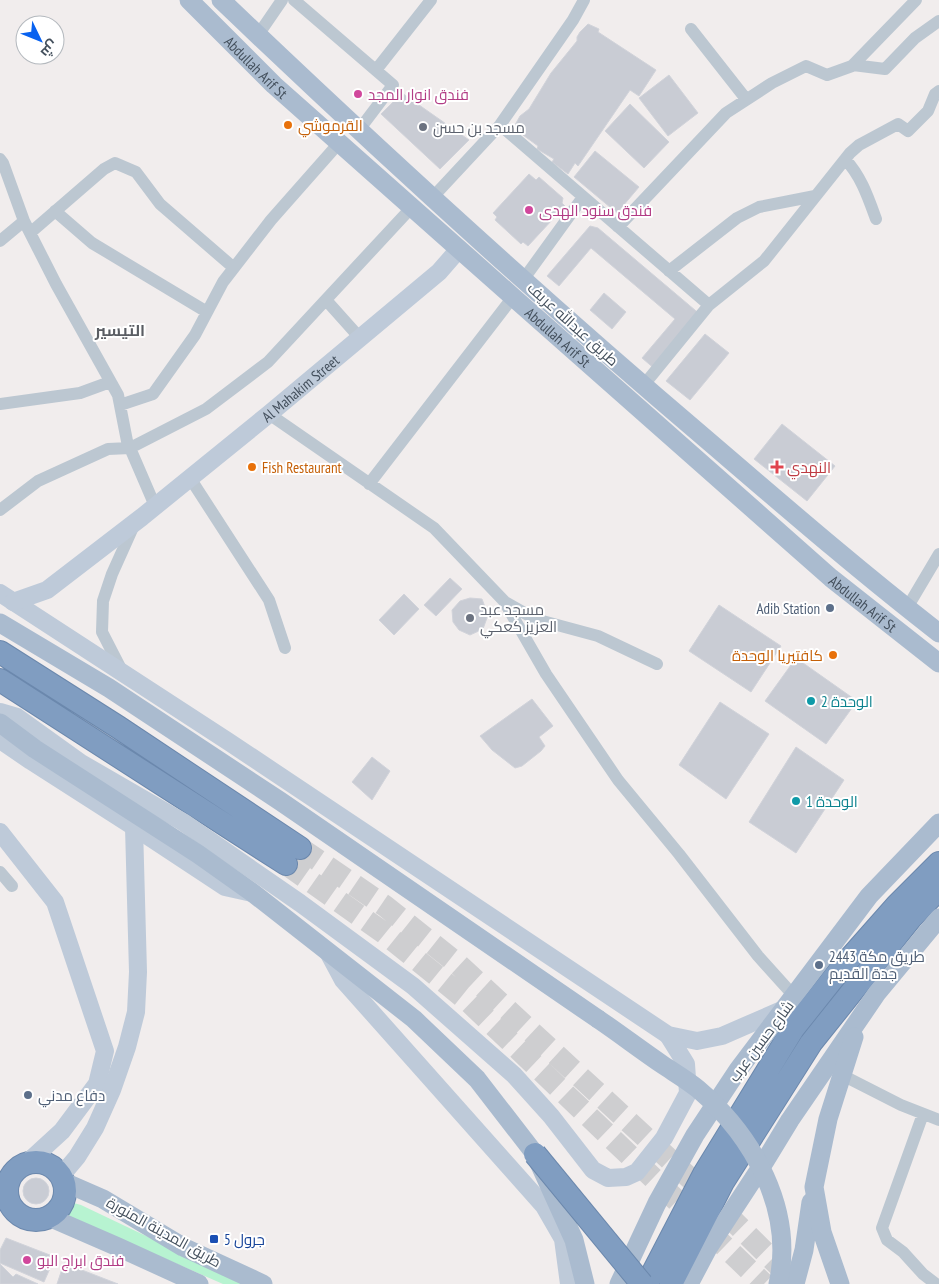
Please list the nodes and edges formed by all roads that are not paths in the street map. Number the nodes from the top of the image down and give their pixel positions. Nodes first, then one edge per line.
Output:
1 (188, 0) edge
2 (221, 0) edge
3 (282, 0) edge
4 (294, 0) edge
5 (430, 0) edge
6 (584, 0) edge
7 (916, 0) edge
8 (939, 21) edge
9 (691, 29) dead end
10 (258, 35) junction
11 (853, 65) junction
12 (376, 70) junction
13 (939, 91) edge
14 (746, 99) junction
15 (500, 125) junction
16 (359, 130) junction
17 (339, 143) junction
18 (845, 159) junction
19 (1, 162) edge
20 (815, 196) junction
21 (584, 197) junction
22 (432, 198) junction
23 (55, 211) junction
24 (416, 211) junction
25 (876, 219) dead end
26 (618, 226) junction
27 (27, 227) junction
28 (0, 241) edge
29 (459, 249) junction
30 (234, 268) junction
31 (669, 271) junction
32 (523, 280) junction
33 (513, 297) junction
34 (326, 300) junction
35 (709, 305) junction
36 (207, 312) junction
37 (360, 338) junction
38 (110, 382) junction
39 (643, 386) junction
40 (0, 404) edge
41 (120, 405) junction
42 (269, 414) junction
43 (130, 448) junction
44 (190, 478) junction
45 (369, 484) junction
46 (155, 506) junction
47 (1, 507) edge
48 (136, 522) junction
49 (939, 554) edge
50 (7, 597) edge
51 (504, 601) junction
52 (907, 608) junction
53 (0, 623) edge
54 (939, 633) edge
55 (285, 648) dead end
56 (0, 652) edge
57 (939, 663) edge
58 (657, 664) dead end
59 (123, 674) junction
60 (0, 680) edge
61 (0, 712) edge
62 (0, 723) edge
63 (0, 740) edge
64 (939, 823) edge
65 (134, 827) junction
66 (0, 832) edge
67 (939, 863) edge
68 (0, 872) edge
69 (931, 884) edge
70 (12, 886) dead end
71 (252, 893) junction
72 (936, 927) edge
73 (328, 952) junction
74 (789, 1003) junction
75 (861, 1016) junction
76 (668, 1035) junction
77 (842, 1075) junction
78 (105, 1087) junction
79 (923, 1114) junction
80 (939, 1120) edge
81 (536, 1154) junction
82 (12, 1175) edge
83 (63, 1179) junction
84 (814, 1187) junction
85 (6, 1208) edge
86 (49, 1218) junction
87 (199, 1284) edge
88 (263, 1284) edge
89 (569, 1284) edge
90 (586, 1284) edge
91 (619, 1284) edge
92 (642, 1284) edge
93 (647, 1284) edge
94 (671, 1284) edge
95 (688, 1284) edge
96 (778, 1284) edge
97 (795, 1284) edge
98 (840, 1284) edge
99 (936, 1284) edge

1 - 17 main road, Abdullah Arif St
2 - 10 main road, طريق عبدالله عريف
3 - 10 street
4 - 12 street
5 - 12 street
6 - 15 street
7 - 11 street
8 - 11 street
9 - 14 street
10 - 16 main road, طريق عبدالله عريف
11 - 14 street
12 - 16 street
13 - 18 street
14 - 26 street
15 - 21 street
15 - 22 street
16 - 22 main road, طريق عبدالله عريف
17 - 24 main road, Abdullah Arif St
17 - 30 street
18 - 20 street
18 - 25 street
19 - 27 street
20 - 31 street
20 - 35 street
21 - 26 street
21 - 32 street
22 - 24 main road
22 - 32 main road, طريق عبدالله عريف
23 - 27 street
23 - 30 street
23 - 36 street
24 - 29 main road, Abdullah Arif St
24 - 34 street
26 - 31 street
27 - 28 street
27 - 38 street
29 - 33 main road, Abdullah Arif St
29 - 37 street, Al Mahakim Street
30 - 36 street
31 - 35 street
32 - 39 main road, طريق عبدالله عريف
33 - 45 street
33 - 57 main road, Abdullah Arif St
34 - 37 street
34 - 43 street
35 - 39 street
36 - 41 street
37 - 42 street, Al Mahakim Street
38 - 40 street
38 - 41 street
39 - 52 main road, طريق عبدالله عريف
41 - 43 street
42 - 44 street, Al Mahakim Street
42 - 45 street
43 - 46 street
43 - 47 street
44 - 46 street, Al Mahakim Street
44 - 55 street
45 - 51 street
46 - 48 street, Al Mahakim Street
48 - 50 street, Al Mahakim Street
48 - 59 street
49 - 52 street
50 - 59 street
51 - 58 street
51 - 74 street
52 - 54 main road, طريق عبدالله عريف
53 - 96 main road, bridge
56 - 60 highway
59 - 76 street
61 - 76 street
62 - 71 main road
63 - 65 street
64 - 74 main road, شارع حسين عرب
65 - 71 street
65 - 78 street
66 - 78 street
67 - 69 highway
68 - 70 street
69 - 93 highway
69 - 94 highway
71 - 73 main road
72 - 75 main road
73 - 81 main road
73 - 89 street
74 - 76 street
74 - 91 main road, شارع حسين عرب
75 - 77 main road
75 - 95 main road
77 - 79 street
77 - 84 main road
78 - 82 street
78 - 83 street
79 - 80 street
79 - 99 street
81 - 90 main road, bridge
81 - 92 highway, bridge
82 - 83 highway
82 - 85 highway
83 - 86 highway
83 - 88 main road, طريق المدينة المنورة
84 - 97 main road
84 - 98 main road
85 - 86 highway
86 - 87 main road, طريق المدينة المنورة

